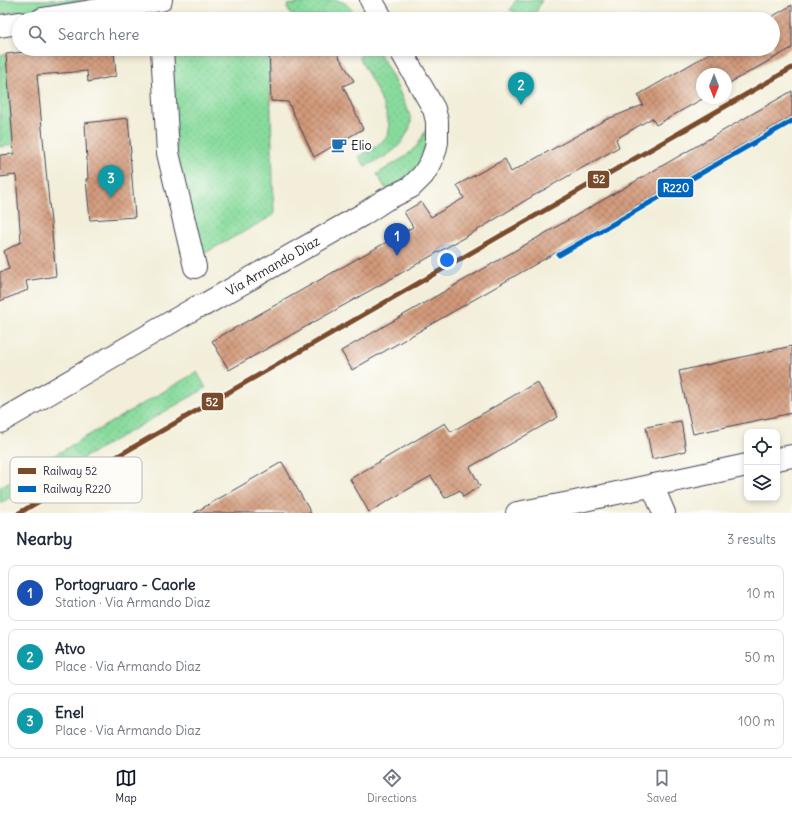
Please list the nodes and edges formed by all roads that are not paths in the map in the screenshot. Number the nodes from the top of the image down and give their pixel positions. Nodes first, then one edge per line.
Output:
1 (371, 0) edge
2 (387, 0) edge
3 (159, 7) edge
4 (110, 12) edge
5 (378, 12) edge
6 (384, 12) edge
7 (12, 24) edge
8 (0, 26) edge
9 (162, 56) edge
10 (404, 56) edge
11 (195, 267) dead end
12 (0, 422) edge
13 (792, 456) edge
14 (780, 458) edge
15 (744, 466) edge
16 (652, 485) junction
17 (517, 513) edge
18 (664, 513) edge

1 - 5 street
2 - 6 street
3 - 4 street
7 - 8 street
9 - 11 street
10 - 12 street, Via Armando Diaz
13 - 14 street
15 - 16 street
16 - 17 street
16 - 18 street

